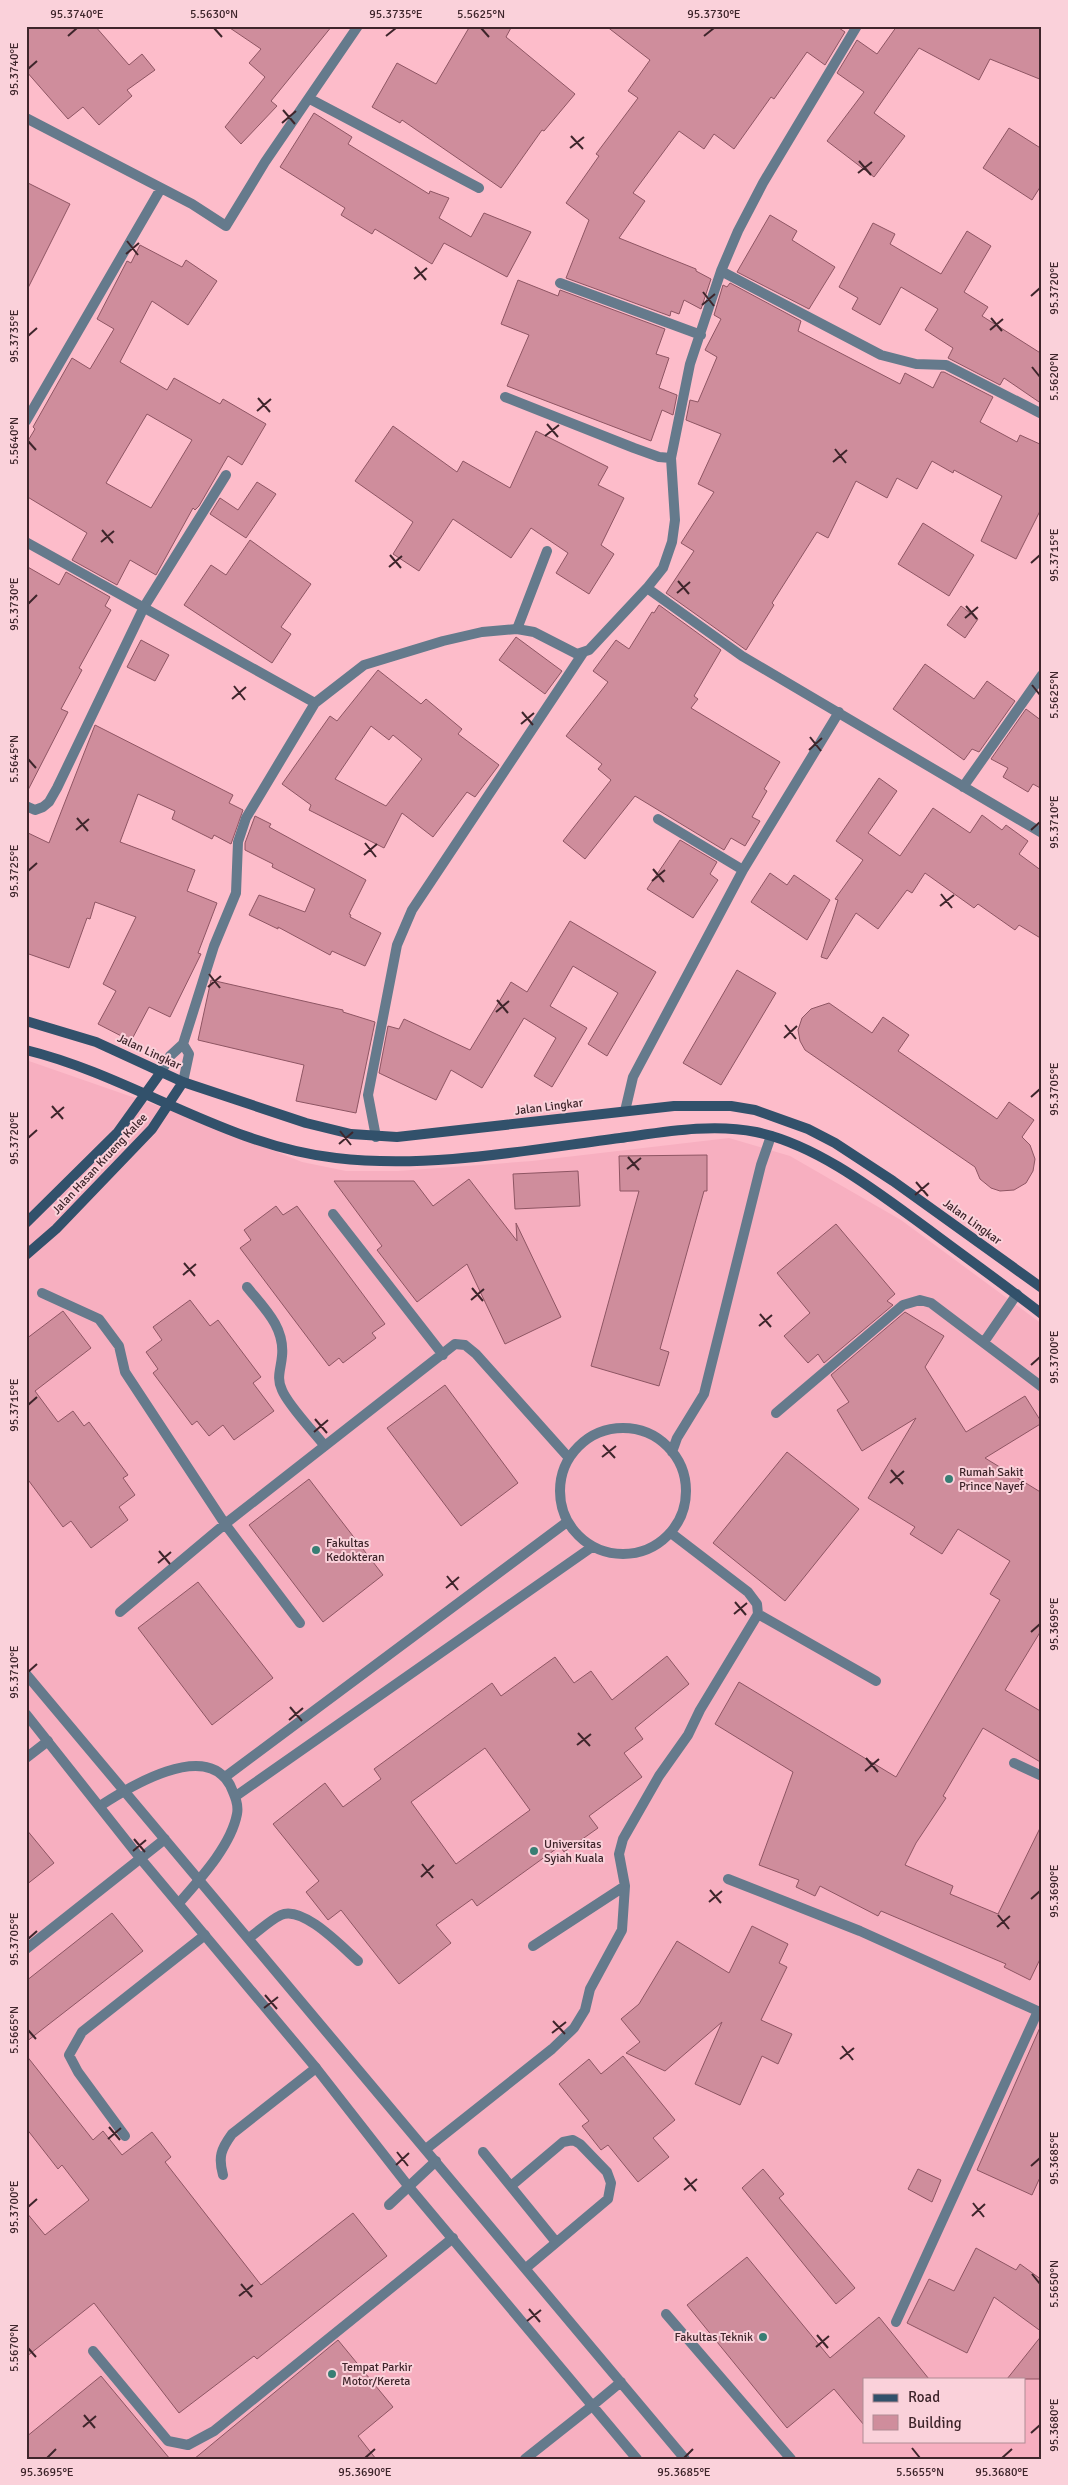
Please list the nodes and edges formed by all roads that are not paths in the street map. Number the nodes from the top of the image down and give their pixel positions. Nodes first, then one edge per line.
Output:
1 (358, 26) edge
2 (857, 26) edge
3 (310, 99) junction
4 (26, 118) edge
5 (478, 188) dead end
6 (160, 190) junction
7 (721, 272) junction
8 (560, 283) dead end
9 (701, 335) junction
10 (505, 397) dead end
11 (1042, 414) edge
12 (26, 421) edge
13 (671, 458) junction
14 (226, 475) dead end
15 (27, 544) edge
16 (547, 551) dead end
17 (647, 588) junction
18 (144, 607) junction
19 (517, 628) junction
20 (583, 653) junction
21 (1042, 675) edge
22 (315, 703) junction
23 (839, 712) junction
24 (963, 787) junction
25 (26, 806) edge
26 (658, 819) dead end
27 (1042, 833) edge
28 (743, 870) junction
29 (26, 1022) edge
30 (183, 1044) junction
31 (26, 1050) edge
32 (161, 1072) junction
33 (183, 1082) junction
34 (147, 1094) junction
35 (170, 1104) junction
36 (625, 1111) junction
37 (771, 1136) junction
38 (376, 1137) junction
39 (333, 1214) dead end
40 (26, 1223) edge
41 (26, 1255) edge
42 (247, 1286) dead end
43 (1042, 1288) edge
44 (42, 1293) dead end
45 (1017, 1294) junction
46 (1042, 1314) edge
47 (984, 1342) junction
48 (443, 1355) junction
49 (1042, 1386) edge
50 (776, 1413) dead end
51 (324, 1446) junction
52 (672, 1452) junction
53 (569, 1458) junction
54 (567, 1522) junction
55 (225, 1524) junction
56 (671, 1533) junction
57 (592, 1547) junction
58 (120, 1612) dead end
59 (758, 1614) junction
60 (300, 1623) dead end
61 (26, 1674) edge
62 (876, 1681) dead end
63 (26, 1714) edge
64 (48, 1741) junction
65 (26, 1758) edge
66 (1014, 1763) dead end
67 (1042, 1776) edge
68 (225, 1777) junction
69 (123, 1791) junction
70 (236, 1796) junction
71 (100, 1806) junction
72 (165, 1839) junction
73 (140, 1858) junction
74 (200, 1879) junction
75 (728, 1879) dead end
76 (625, 1886) junction
77 (179, 1903) junction
78 (205, 1935) junction
79 (249, 1938) junction
80 (533, 1946) dead end
81 (26, 1949) edge
82 (358, 1962) dead end
83 (1040, 2012) edge
84 (316, 2068) junction
85 (124, 2136) dead end
86 (426, 2150) junction
87 (483, 2152) dead end
88 (436, 2161) junction
89 (223, 2175) dead end
90 (409, 2186) junction
91 (511, 2186) junction
92 (389, 2205) dead end
93 (453, 2238) junction
94 (556, 2242) junction
95 (526, 2268) junction
96 (666, 2314) dead end
97 (896, 2322) dead end
98 (93, 2351) dead end
99 (621, 2382) junction
100 (592, 2406) junction
101 (525, 2459) edge
102 (638, 2459) edge
103 (685, 2459) edge
104 (791, 2459) edge

1 - 3 street
2 - 7 street
3 - 5 street
3 - 6 street
4 - 6 street
6 - 12 street
7 - 9 street
7 - 11 street
8 - 9 street
9 - 13 street
10 - 13 street
13 - 17 street
14 - 18 street
15 - 18 street
16 - 19 street
17 - 20 street
17 - 23 street
18 - 22 street
18 - 25 street
19 - 20 street
19 - 22 street
20 - 38 street
21 - 24 street
22 - 30 street
23 - 24 street
23 - 28 street
24 - 27 street
26 - 28 street
28 - 36 street
29 - 32 street, Jalan Lingkar
30 - 32 street
30 - 33 street
31 - 34 street
32 - 33 street, Jalan Lingkar
32 - 34 street, Jalan Hasan Krueng Kalee
33 - 35 street, Jalan Hasan Krueng Kalee
33 - 38 street, Jalan Lingkar
34 - 35 street
34 - 40 street, Jalan Hasan Krueng Kalee
35 - 37 street
35 - 41 street, Jalan Hasan Krueng Kalee
36 - 38 street, Jalan Lingkar
36 - 43 street, Jalan Lingkar
37 - 45 street
37 - 52 street
39 - 48 street
42 - 51 street
44 - 55 street
45 - 46 street
45 - 47 street
47 - 49 street
47 - 50 street
48 - 51 street
48 - 53 street
51 - 55 street
52 - 53 street
52 - 56 street
53 - 54 street
54 - 57 street
54 - 68 street
55 - 58 street
55 - 60 street
56 - 57 street
56 - 59 street
57 - 70 street
59 - 62 street
59 - 76 street
61 - 69 street
63 - 64 street
64 - 65 street
64 - 71 street
66 - 67 street
68 - 69 street
68 - 70 street
69 - 71 street
69 - 72 street
70 - 74 street
71 - 73 street
72 - 73 street
72 - 74 street
73 - 77 street
73 - 81 street
74 - 77 street
74 - 79 street
75 - 83 street
76 - 80 street
76 - 86 street
77 - 78 street
78 - 84 street
78 - 85 street
79 - 82 street
79 - 86 street
83 - 97 street
84 - 89 street
84 - 90 street
86 - 88 street
87 - 91 street
88 - 90 street
88 - 95 street
90 - 92 street
90 - 93 street
91 - 94 street
91 - 94 street
93 - 98 street
93 - 100 street
94 - 95 street
95 - 99 street
96 - 104 street
99 - 100 street
99 - 103 street
100 - 101 street
100 - 102 street

